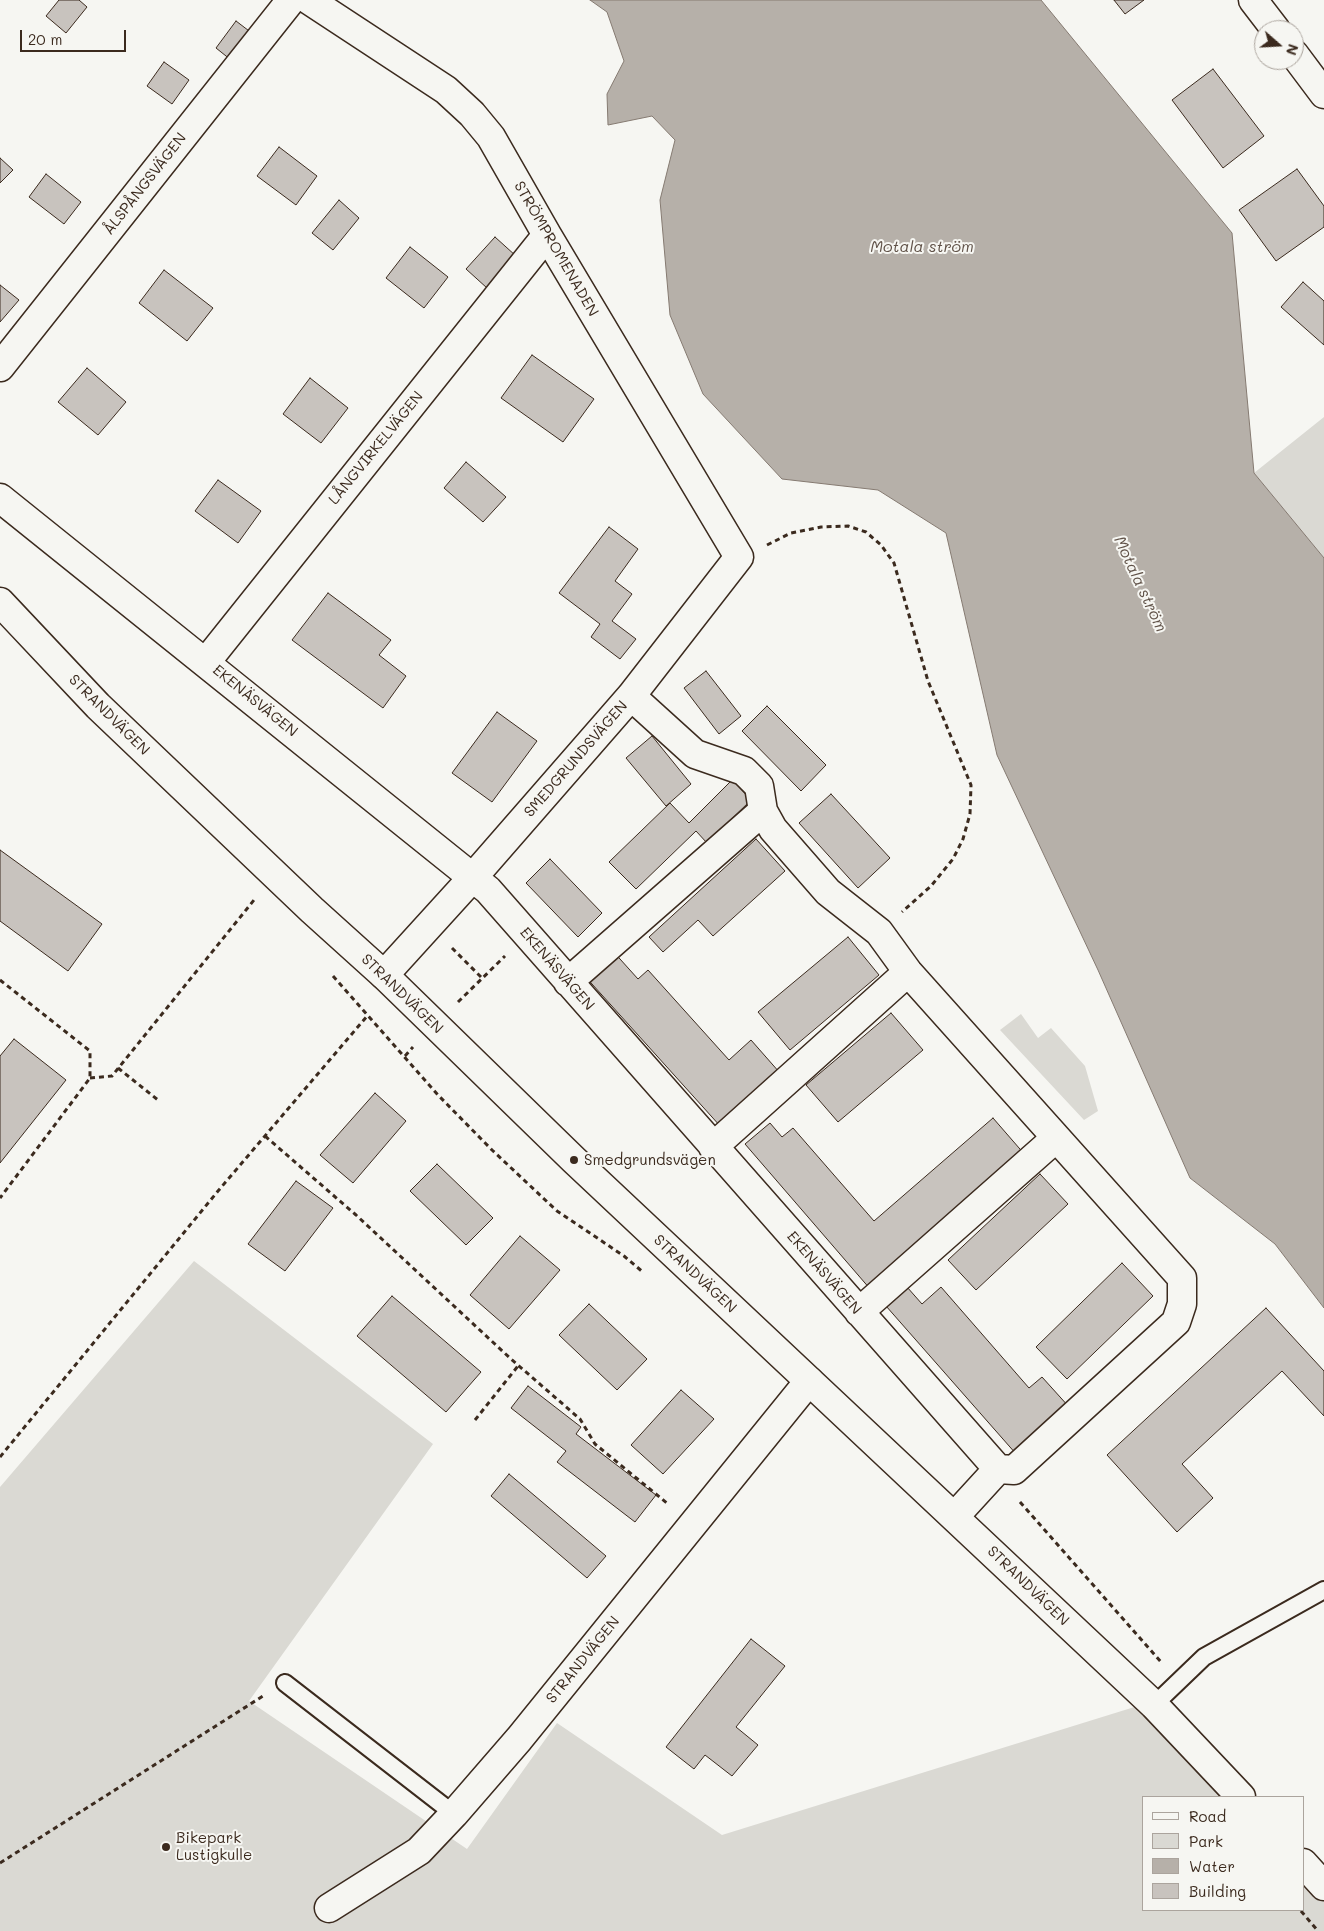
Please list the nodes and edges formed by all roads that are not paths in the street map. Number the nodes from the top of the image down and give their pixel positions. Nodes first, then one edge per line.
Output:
1 (291, 0) edge
2 (309, 0) edge
3 (1254, 0) edge
4 (1269, 20) edge
5 (1304, 67) edge
6 (1324, 94) edge
7 (547, 235) junction
8 (0, 367) edge
9 (0, 498) edge
10 (739, 557) joint
11 (0, 602) edge
12 (206, 662) junction
13 (631, 696) junction
14 (763, 811) junction
15 (474, 876) junction
16 (908, 972) junction
17 (384, 975) junction
18 (568, 982) junction
19 (1056, 1138) junction
20 (713, 1147) junction
21 (859, 1312) junction
22 (809, 1381) junction
23 (998, 1469) junction
24 (955, 1516) junction
25 (1324, 1590) edge
26 (285, 1682) road end
27 (1154, 1705) junction
28 (1240, 1796) edge
29 (454, 1814) junction
30 (1304, 1864) edge
31 (1324, 1886) edge
32 (328, 1908) dead end

1 - 8 street, ÅLSPÅNGSVÄGEN
2 - 7 street, STRÖMPROMENADEN
3 - 4 street
5 - 6 street
7 - 10 street, STRÖMPROMENADEN
7 - 12 street, LÅNGVIRKELVÄGEN
9 - 12 street, EKENÄSVÄGEN
10 - 13 street, SMEDGRUNDSVÄGEN
11 - 17 street, STRANDVÄGEN
12 - 15 street, EKENÄSVÄGEN
13 - 14 street
13 - 15 street, SMEDGRUNDSVÄGEN
14 - 16 street
14 - 18 street
15 - 17 street, SMEDGRUNDSVÄGEN
15 - 18 street, EKENÄSVÄGEN
16 - 19 street
16 - 20 street
17 - 22 street, STRANDVÄGEN
18 - 20 street, EKENÄSVÄGEN
19 - 21 street
19 - 23 street
20 - 21 street, EKENÄSVÄGEN
21 - 23 street, EKENÄSVÄGEN
22 - 24 street, STRANDVÄGEN
22 - 29 street, STRANDVÄGEN
23 - 24 street
24 - 27 street, STRANDVÄGEN
25 - 27 lane
26 - 29 lane
27 - 28 street, STRANDVÄGEN
29 - 32 street, STRANDVÄGEN
30 - 31 street

